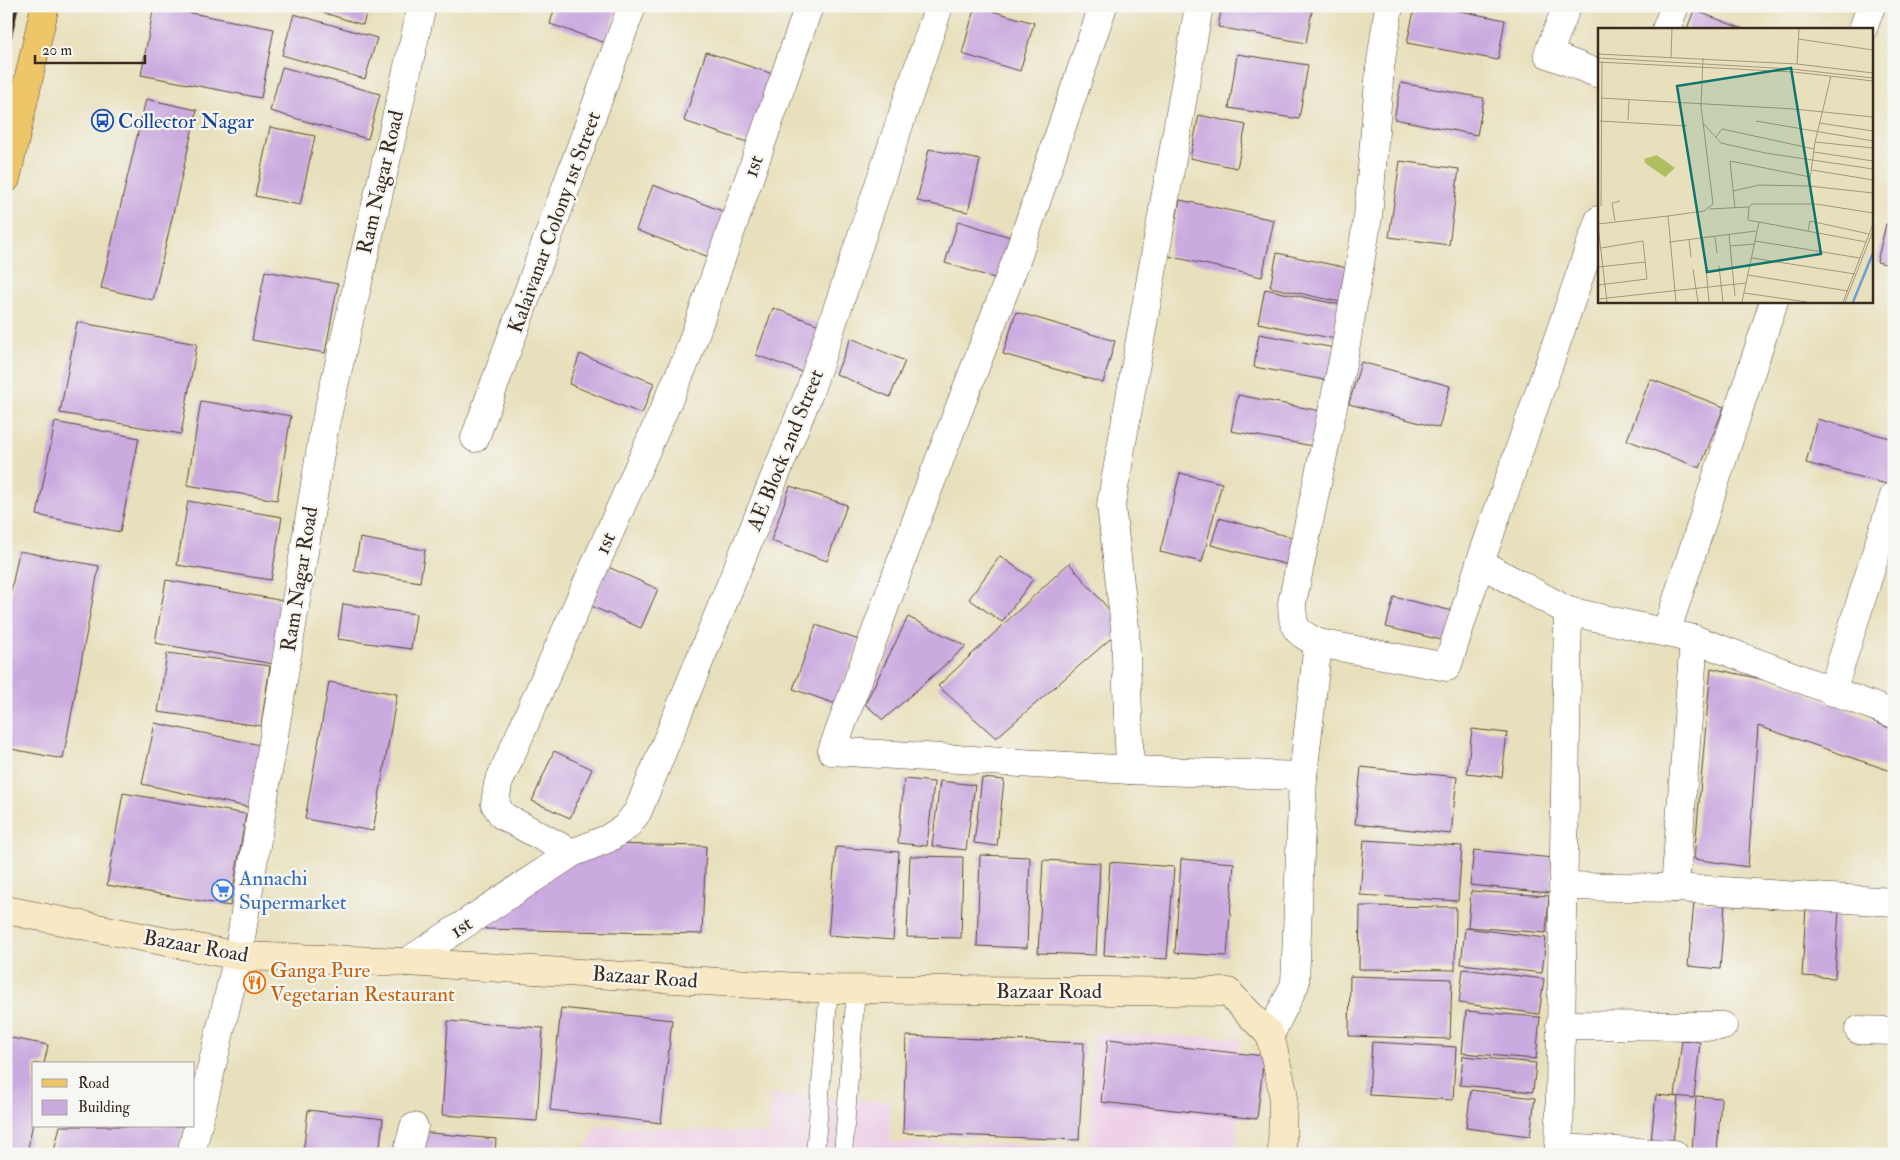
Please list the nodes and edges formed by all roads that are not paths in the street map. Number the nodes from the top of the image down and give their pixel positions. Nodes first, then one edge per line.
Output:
1 (45, 6) edge
2 (422, 6) edge
3 (632, 6) edge
4 (809, 6) edge
5 (939, 6) edge
6 (1103, 6) edge
7 (1200, 6) edge
8 (1389, 6) edge
9 (1567, 6) edge
10 (1675, 6) edge
11 (1871, 6) edge
12 (1666, 28) edge
13 (1863, 28) edge
14 (1598, 74) edge
15 (6, 179) edge
16 (1598, 223) edge
17 (1774, 302) edge
18 (475, 438) dead end
19 (1894, 496) edge
20 (1480, 563) junction
21 (1568, 611) junction
22 (1666, 633) junction
23 (1694, 639) junction
24 (1318, 643) junction
25 (1832, 692) junction
26 (1894, 714) edge
27 (1130, 770) junction
28 (1304, 776) junction
29 (572, 853) junction
30 (1563, 886) junction
31 (1675, 888) junction
32 (1894, 902) edge
33 (6, 910) edge
34 (238, 956) junction
35 (407, 962) junction
36 (828, 989) junction
37 (856, 989) junction
38 (1560, 1025) junction
39 (1723, 1026) dead end
40 (1859, 1030) dead end
41 (1894, 1031) edge
42 (1270, 1035) junction
43 (414, 1127) dead end
44 (1559, 1151) edge
45 (191, 1154) edge
46 (407, 1154) edge
47 (815, 1154) edge
48 (843, 1154) edge
49 (1282, 1154) edge
50 (1674, 1154) edge

1 - 15 main road
2 - 34 street, Ram Nagar Road
3 - 18 street, Kalaivanar Colony 1st Street
4 - 29 street, 1st
5 - 29 street, AE Block 2nd Street
6 - 27 street
7 - 27 street
8 - 24 street
9 - 14 street
10 - 12 street
11 - 13 street
16 - 20 street
17 - 22 street
19 - 25 street
20 - 21 street
20 - 24 street
21 - 22 street
21 - 30 street
22 - 23 street
23 - 25 street
23 - 31 street
24 - 28 street
25 - 26 street
27 - 28 street
28 - 42 street
29 - 35 street, 1st
30 - 31 street
30 - 38 street
31 - 32 street
33 - 34 main road, Bazaar Road
34 - 35 main road, Bazaar Road
34 - 45 street, Ram Nagar Road
35 - 36 main road, Bazaar Road
36 - 37 main road, Bazaar Road
36 - 47 lane
37 - 42 main road, Bazaar Road
37 - 48 lane
38 - 39 street
38 - 44 street
40 - 41 street
42 - 49 main road
43 - 46 street
44 - 50 street

